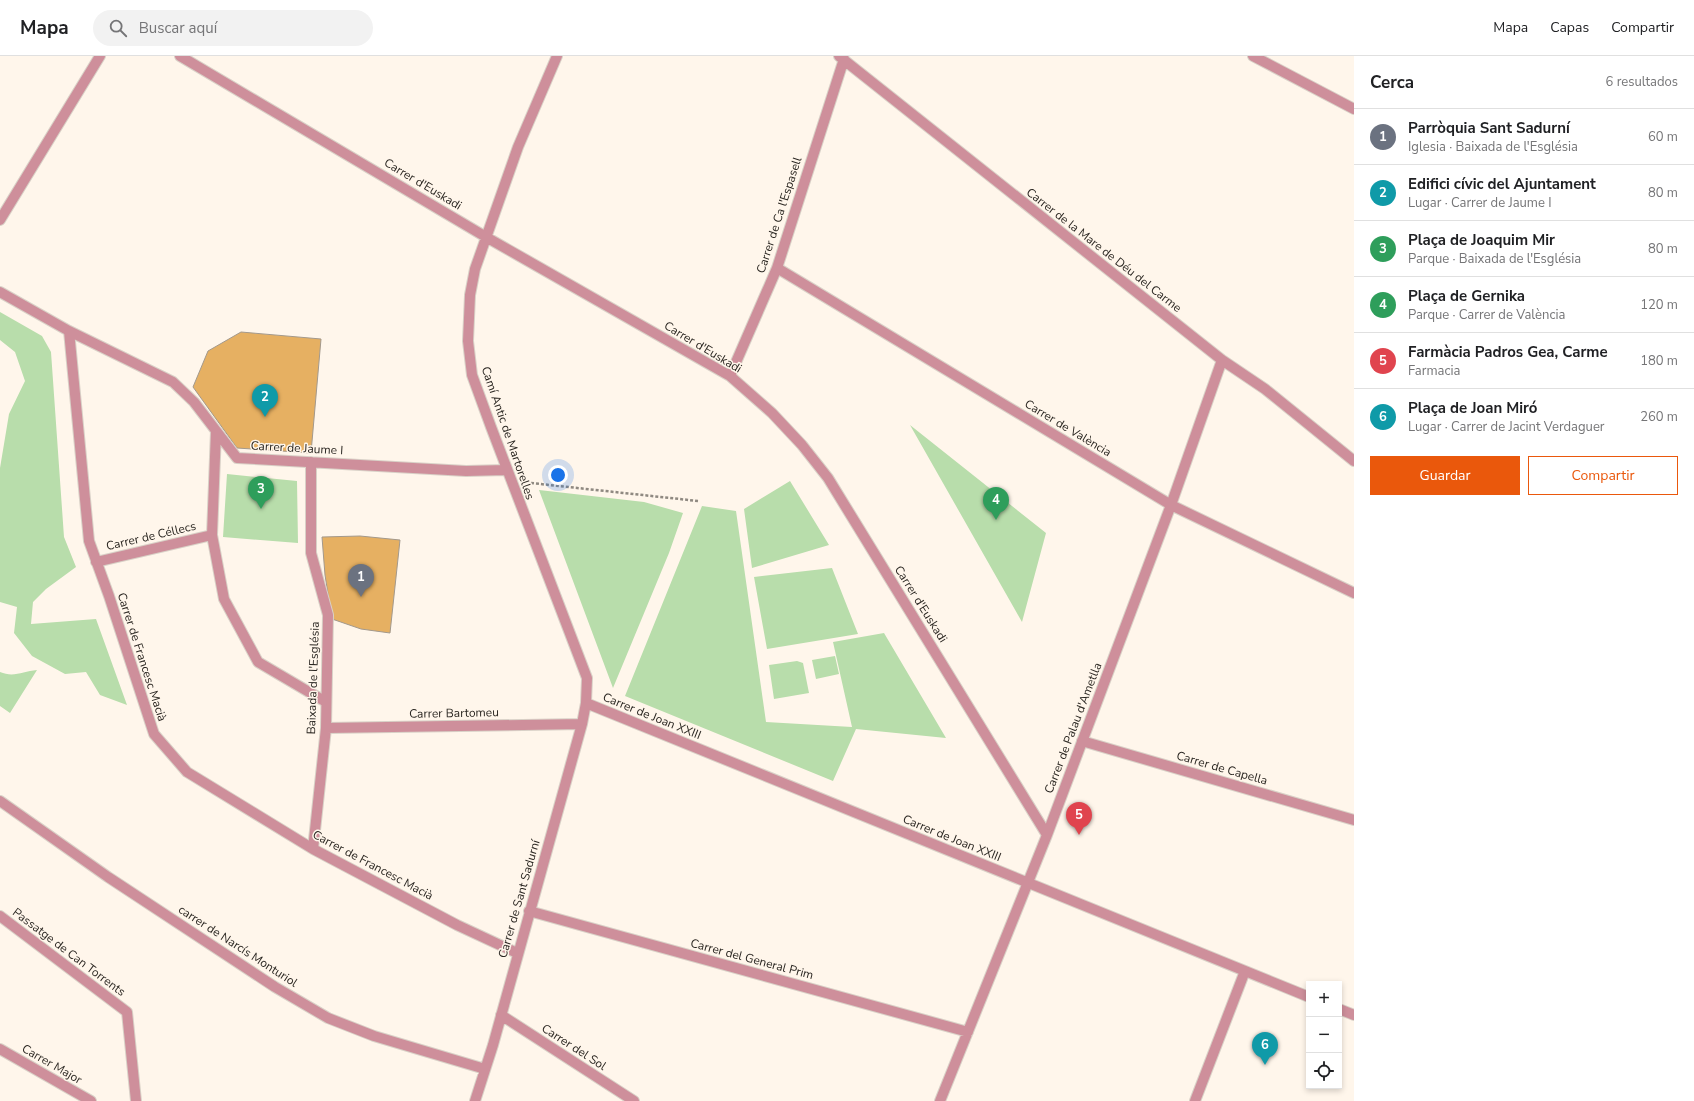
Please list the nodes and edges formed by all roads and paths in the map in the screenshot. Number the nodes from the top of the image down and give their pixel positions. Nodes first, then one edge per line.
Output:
1 (100, 56) edge
2 (180, 56) edge
3 (557, 56) edge
4 (1253, 56) edge
5 (841, 58) edge
6 (1354, 109) edge
7 (0, 220) edge
8 (486, 236) junction
9 (777, 268) junction
10 (0, 292) edge
11 (69, 331) junction
12 (1222, 360) junction
13 (730, 376) junction
14 (216, 431) junction
15 (1353, 458) edge
16 (311, 462) junction
17 (506, 470) junction
18 (510, 480) junction
19 (698, 501) dead end
20 (1171, 505) junction
21 (212, 535) junction
22 (96, 562) junction
23 (1354, 593) edge
24 (326, 702) junction
25 (586, 703) junction
26 (582, 724) junction
27 (326, 728) junction
28 (1082, 741) junction
29 (0, 800) edge
30 (1354, 820) edge
31 (1047, 835) junction
32 (313, 849) junction
33 (1028, 883) junction
34 (529, 911) junction
35 (0, 916) edge
36 (518, 953) junction
37 (1245, 971) junction
38 (1306, 996) edge
39 (1342, 1010) edge
40 (501, 1015) junction
41 (1354, 1015) edge
42 (968, 1032) junction
43 (0, 1049) edge
44 (485, 1069) junction
45 (91, 1101) edge
46 (136, 1101) edge
47 (475, 1101) edge
48 (634, 1101) edge
49 (940, 1101) edge
50 (1195, 1101) edge

1 - 7 street
2 - 8 street, Carrer d'Euskadi
3 - 8 street, Camí Antic de Martorelles
4 - 6 street
5 - 9 street, Carrer de Ca l'Espasell
5 - 12 street, Carrer de la Mare de Déu del Carme
8 - 13 street, Carrer d'Euskadi
8 - 17 street, Camí Antic de Martorelles
9 - 13 street, Carrer de Ca l'Espasell
9 - 20 street, Carrer de València
10 - 11 street, Carrer de Jaume I
11 - 14 street, Carrer de Jaume I
11 - 22 street, Carrer de Francesc Macià
12 - 15 street, Carrer de la Mare de Déu del Carme
12 - 20 street, Carrer de Palau d'Ametlla
13 - 31 street, Carrer d'Euskadi
14 - 16 street, Carrer de Jaume I
14 - 21 street
16 - 17 street, Carrer de Jaume I
16 - 24 street, Baixada de l'Església
17 - 18 street, Camí Antic de Martorelles
18 - 19 path
18 - 25 street, Camí Antic de Martorelles
20 - 23 street, Carrer de València
20 - 28 street, Carrer de Palau d'Ametlla
21 - 22 street, Carrer de Céllecs
21 - 24 street
22 - 32 street, Carrer de Francesc Macià
24 - 27 street, Baixada de l'Església
25 - 26 street, Carrer de Sant Sadurní
25 - 33 street, Carrer de Joan XXIII
26 - 27 street, Carrer Bartomeu
26 - 34 street, Carrer de Sant Sadurní
27 - 32 street, Baixada de l'Església
28 - 30 street, Carrer de Capella
28 - 31 street, Carrer de Palau d'Ametlla
29 - 44 street, carrer de Narcís Monturiol
31 - 33 street, Carrer de Palau d'Ametlla
32 - 36 street, Carrer de Francesc Macià
33 - 37 street, Carrer de Joan XXIII
33 - 42 street, Carrer de Palau d'Ametlla
34 - 36 street, Carrer de Sant Sadurní
34 - 42 street, Carrer del General Prim
35 - 46 street, Passatge de Can Torrents
36 - 40 street, Carrer de Sant Sadurní
37 - 38 street, Carrer de Joan XXIII
37 - 50 street
39 - 41 street
40 - 44 street, Carrer de Sant Sadurní
40 - 48 street, Carrer del Sol
42 - 49 street, Carrer de Palau d'Ametlla
43 - 45 street, Carrer Major
44 - 47 street, Carrer de Sant Sadurní

